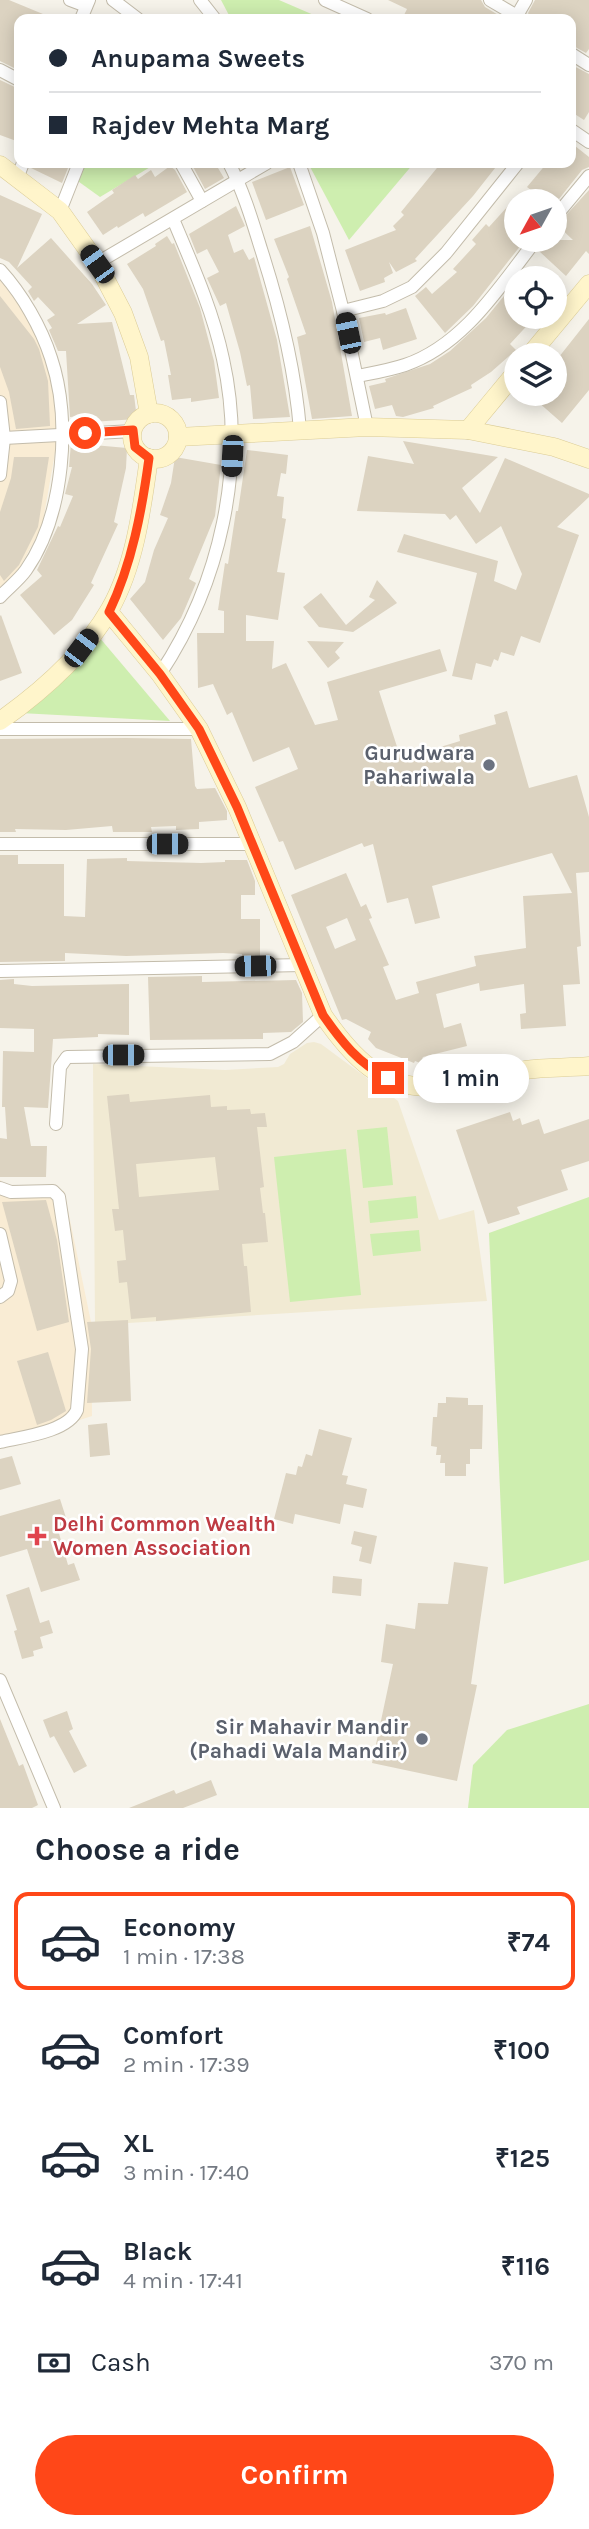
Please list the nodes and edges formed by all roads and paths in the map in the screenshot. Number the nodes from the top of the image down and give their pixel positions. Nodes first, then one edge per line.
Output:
1 (70, 0) edge
2 (113, 0) edge
3 (325, 0) edge
4 (490, 0) edge
5 (88, 3) edge
6 (131, 14) edge
7 (356, 14) edge
8 (512, 14) edge
9 (0, 165) edge
10 (77, 168) edge
11 (184, 168) edge
12 (232, 168) edge
13 (258, 168) edge
14 (301, 168) edge
15 (514, 168) edge
16 (20, 170) edge
17 (589, 176) edge
18 (238, 180) junction
19 (202, 201) junction
20 (567, 203) edge
21 (60, 211) junction
22 (173, 219) junction
23 (526, 252) edge
24 (97, 264) junction
25 (0, 270) edge
26 (589, 284) edge
27 (343, 311) junction
28 (540, 343) edge
29 (358, 376) junction
30 (504, 386) edge
31 (0, 402) edge
32 (149, 414) junction
33 (367, 427) junction
34 (133, 430) junction
35 (300, 430) junction
36 (468, 430) junction
37 (233, 432) junction
38 (62, 435) junction
39 (178, 437) junction
40 (4, 439) junction
41 (149, 458) junction
42 (589, 459) edge
43 (0, 475) edge
44 (0, 597) edge
45 (109, 612) junction
46 (160, 674) junction
47 (0, 720) edge
48 (0, 729) edge
49 (199, 729) junction
50 (0, 844) edge
51 (252, 844) junction
52 (302, 965) junction
53 (0, 971) edge
54 (323, 1015) junction
55 (589, 1066) edge
56 (56, 1124) dead end
57 (0, 1188) edge
58 (0, 1234) edge
59 (0, 1297) edge
60 (0, 1442) edge
61 (0, 1680) edge
62 (54, 1808) edge

1 - 5 street
2 - 6 street
3 - 7 street
4 - 8 street
9 - 16 street
10 - 21 street
11 - 19 street
12 - 18 street
13 - 18 street
14 - 27 street
15 - 27 street
16 - 21 street
17 - 20 street
18 - 19 street
18 - 35 street
19 - 22 street
21 - 24 street
22 - 24 street
22 - 37 street
23 - 29 street
24 - 32 street
25 - 38 street
26 - 28 street
27 - 29 street
29 - 33 street
30 - 36 street
31 - 40 street
32 - 34 street
32 - 39 street
33 - 35 street
33 - 36 street
34 - 38 street
34 - 41 street
35 - 37 street
36 - 42 street
37 - 39 street
37 - 46 street
38 - 40 street
38 - 44 street
39 - 41 street
40 - 43 street
41 - 45 street
45 - 46 street
45 - 47 street
46 - 49 street
48 - 49 street
49 - 51 street
50 - 51 street
51 - 52 street
52 - 53 street
52 - 54 street
54 - 55 street
54 - 56 street
57 - 60 street
58 - 59 street
61 - 62 street

